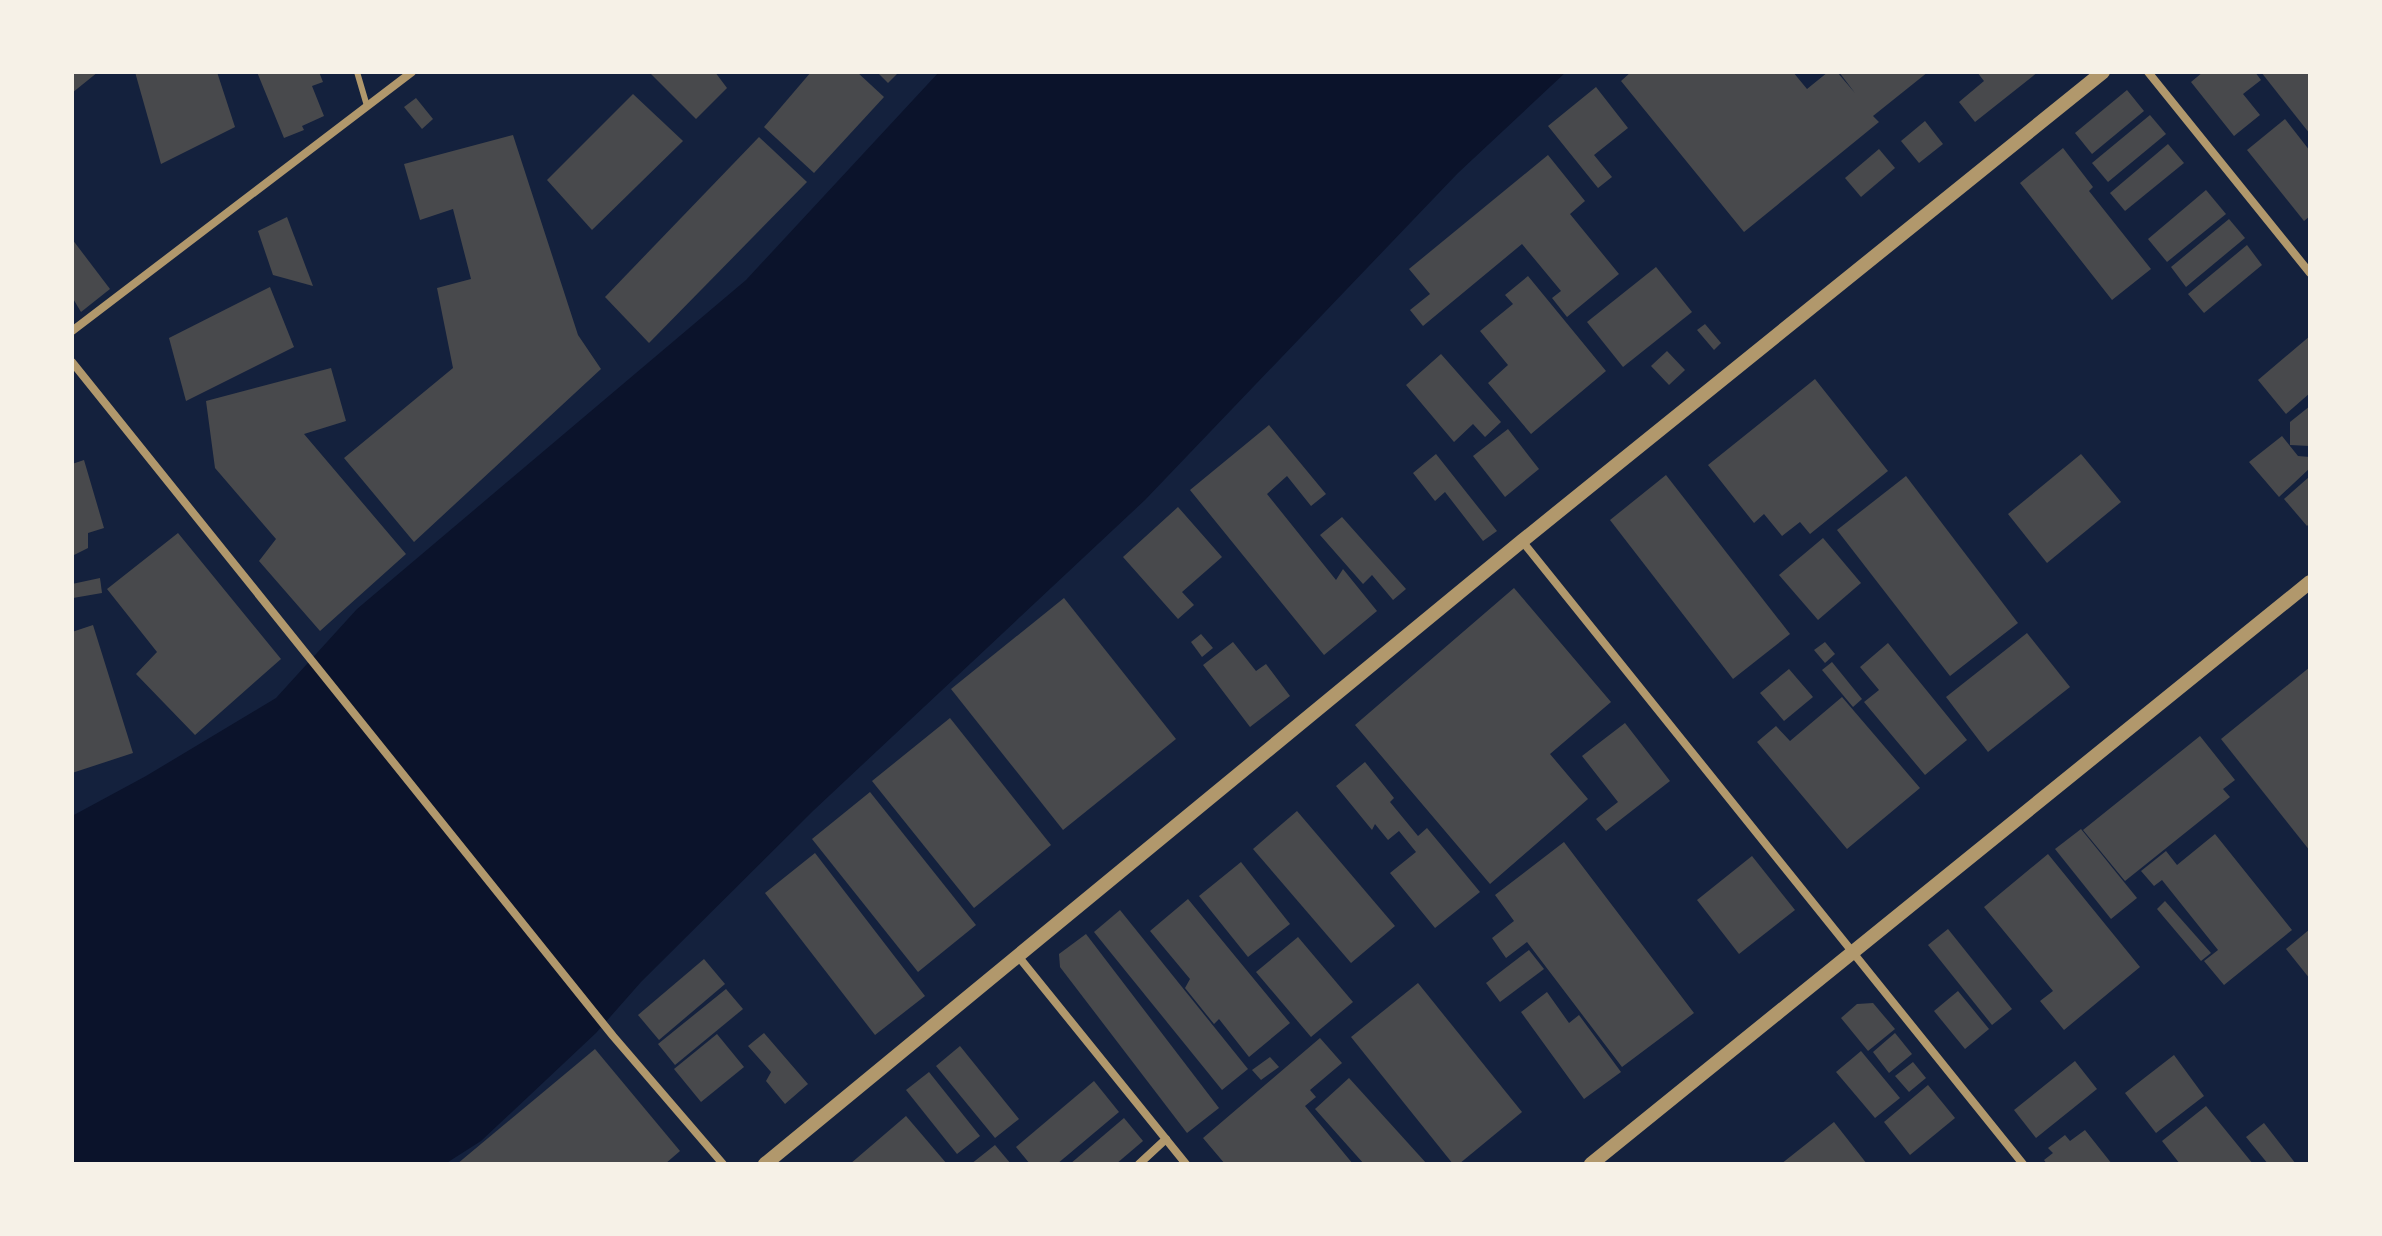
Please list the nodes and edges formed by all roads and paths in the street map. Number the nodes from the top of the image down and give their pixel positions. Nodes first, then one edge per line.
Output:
1 (357, 72) edge
2 (412, 72) edge
3 (2103, 72) edge
4 (2148, 72) edge
5 (367, 106) junction
6 (2310, 273) edge
7 (72, 331) edge
8 (72, 362) edge
9 (1522, 541) junction
10 (2310, 582) edge
11 (1852, 951) junction
12 (1018, 956) junction
13 (1166, 1139) junction
14 (723, 1164) edge
15 (765, 1164) edge
16 (1139, 1164) edge
17 (1186, 1164) edge
18 (1591, 1164) edge
19 (2023, 1164) edge

1 - 5 lane
2 - 5 street
3 - 9 street
4 - 6 street
5 - 7 street
8 - 14 street
9 - 11 street
9 - 12 street
10 - 11 street
11 - 18 street
11 - 19 street
12 - 13 street
12 - 15 street
13 - 16 street
13 - 17 street

